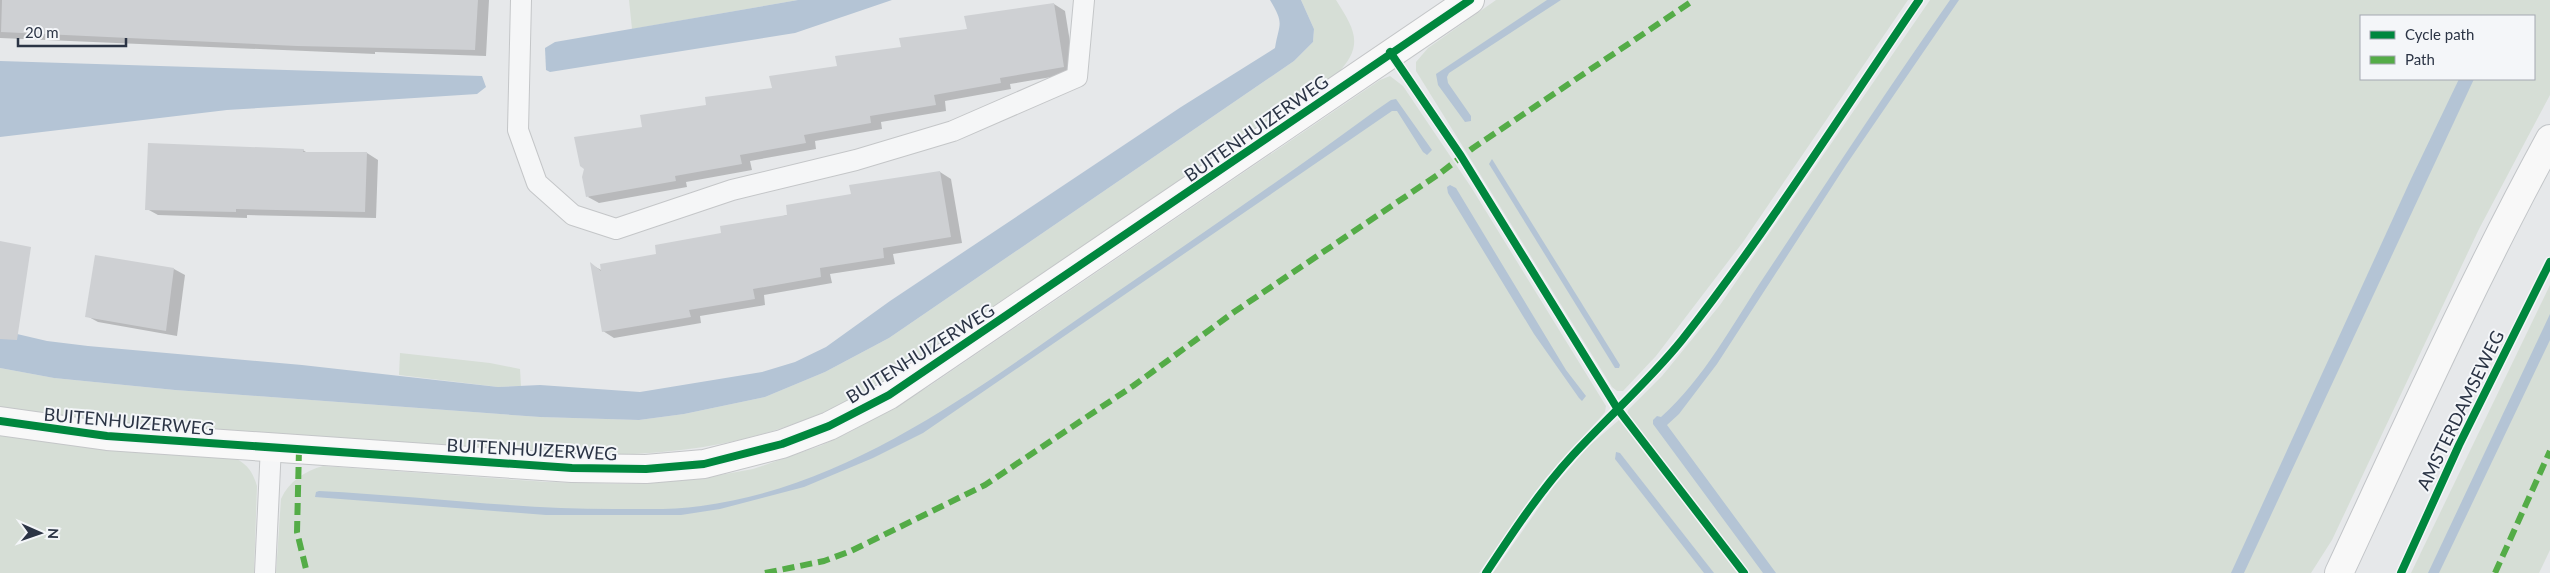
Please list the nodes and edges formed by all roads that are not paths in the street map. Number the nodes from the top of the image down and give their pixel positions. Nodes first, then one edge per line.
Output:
1 (522, 0) edge
2 (1084, 0) edge
3 (1470, 0) edge
4 (2550, 139) edge
5 (0, 422) edge
6 (271, 446) junction
7 (264, 573) edge
8 (2339, 573) edge

1 - 2 lane
3 - 6 street, BUITENHUIZERWEG
4 - 8 street
5 - 6 street, BUITENHUIZERWEG
6 - 7 lane

